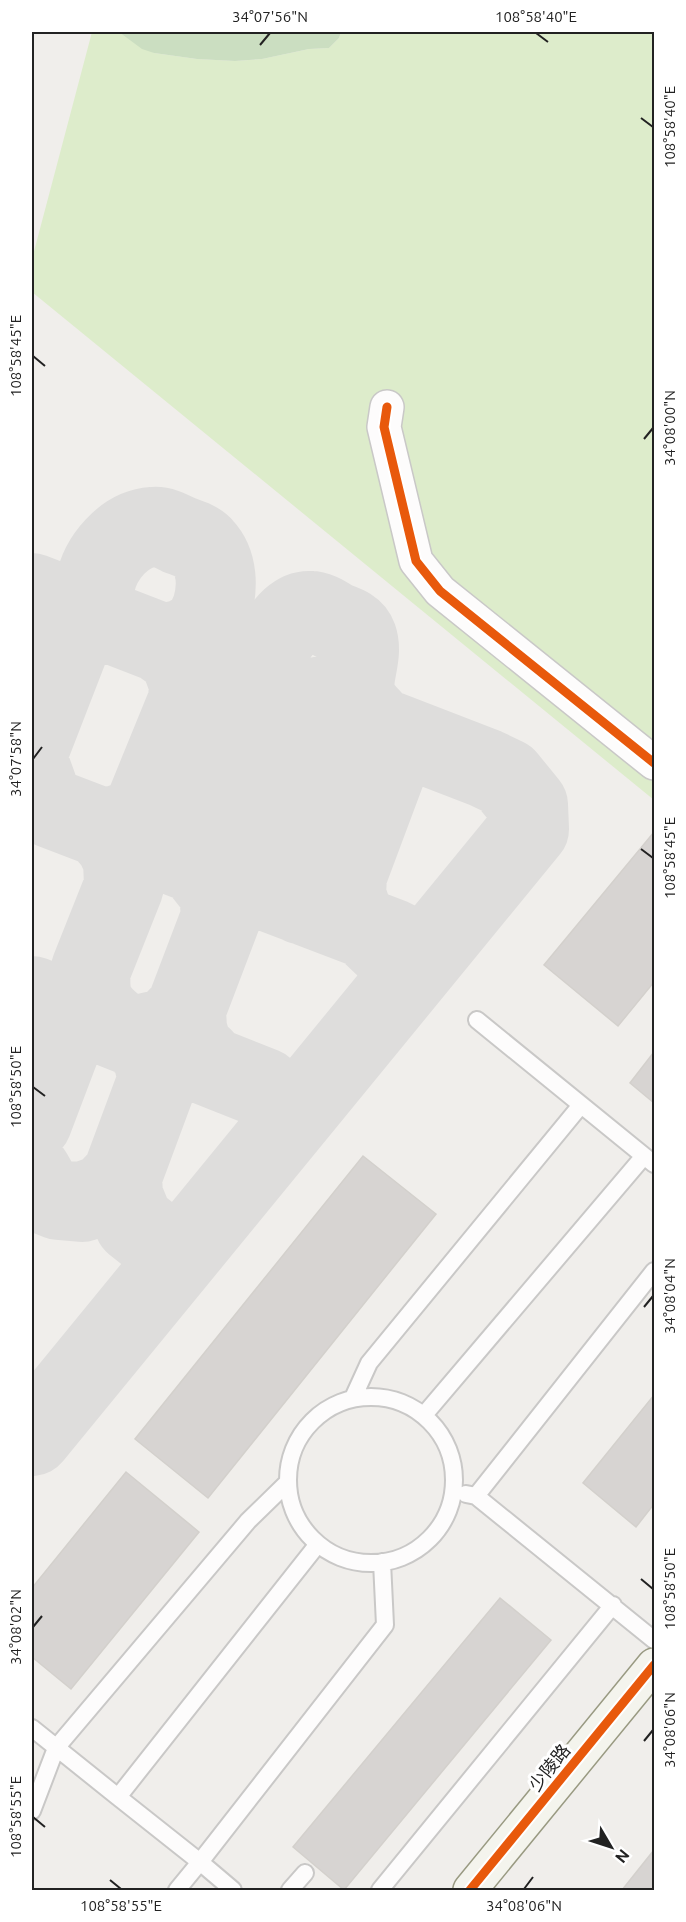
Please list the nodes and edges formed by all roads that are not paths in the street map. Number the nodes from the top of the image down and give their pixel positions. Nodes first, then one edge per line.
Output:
1 (387, 407) dead end
2 (654, 763) edge
3 (477, 1020) dead end
4 (581, 1105) junction
5 (649, 1160) edge
6 (654, 1271) edge
7 (353, 1398) junction
8 (423, 1415) junction
9 (288, 1482) junction
10 (453, 1492) junction
11 (476, 1496) junction
12 (318, 1544) junction
13 (382, 1562) junction
14 (613, 1605) junction
15 (654, 1640) edge
16 (654, 1665) edge
17 (32, 1728) edge
18 (56, 1748) junction
19 (118, 1797) junction
20 (32, 1811) edge
21 (200, 1862) junction
22 (305, 1873) dead end
23 (177, 1890) edge
24 (233, 1890) edge
25 (290, 1890) edge
26 (380, 1890) edge
27 (470, 1890) edge

1 - 2 street
3 - 4 lane
4 - 5 lane
4 - 7 lane
5 - 8 lane
6 - 11 lane
7 - 8 lane
7 - 9 lane
8 - 10 lane
9 - 12 lane
9 - 18 lane
10 - 11 lane
10 - 13 lane
11 - 14 lane
12 - 13 lane
12 - 19 lane
13 - 21 lane
14 - 15 lane
14 - 26 lane
16 - 27 street, 少陵路
17 - 18 lane
18 - 19 lane
18 - 20 lane
19 - 21 lane
21 - 23 lane
21 - 24 lane
22 - 25 lane

